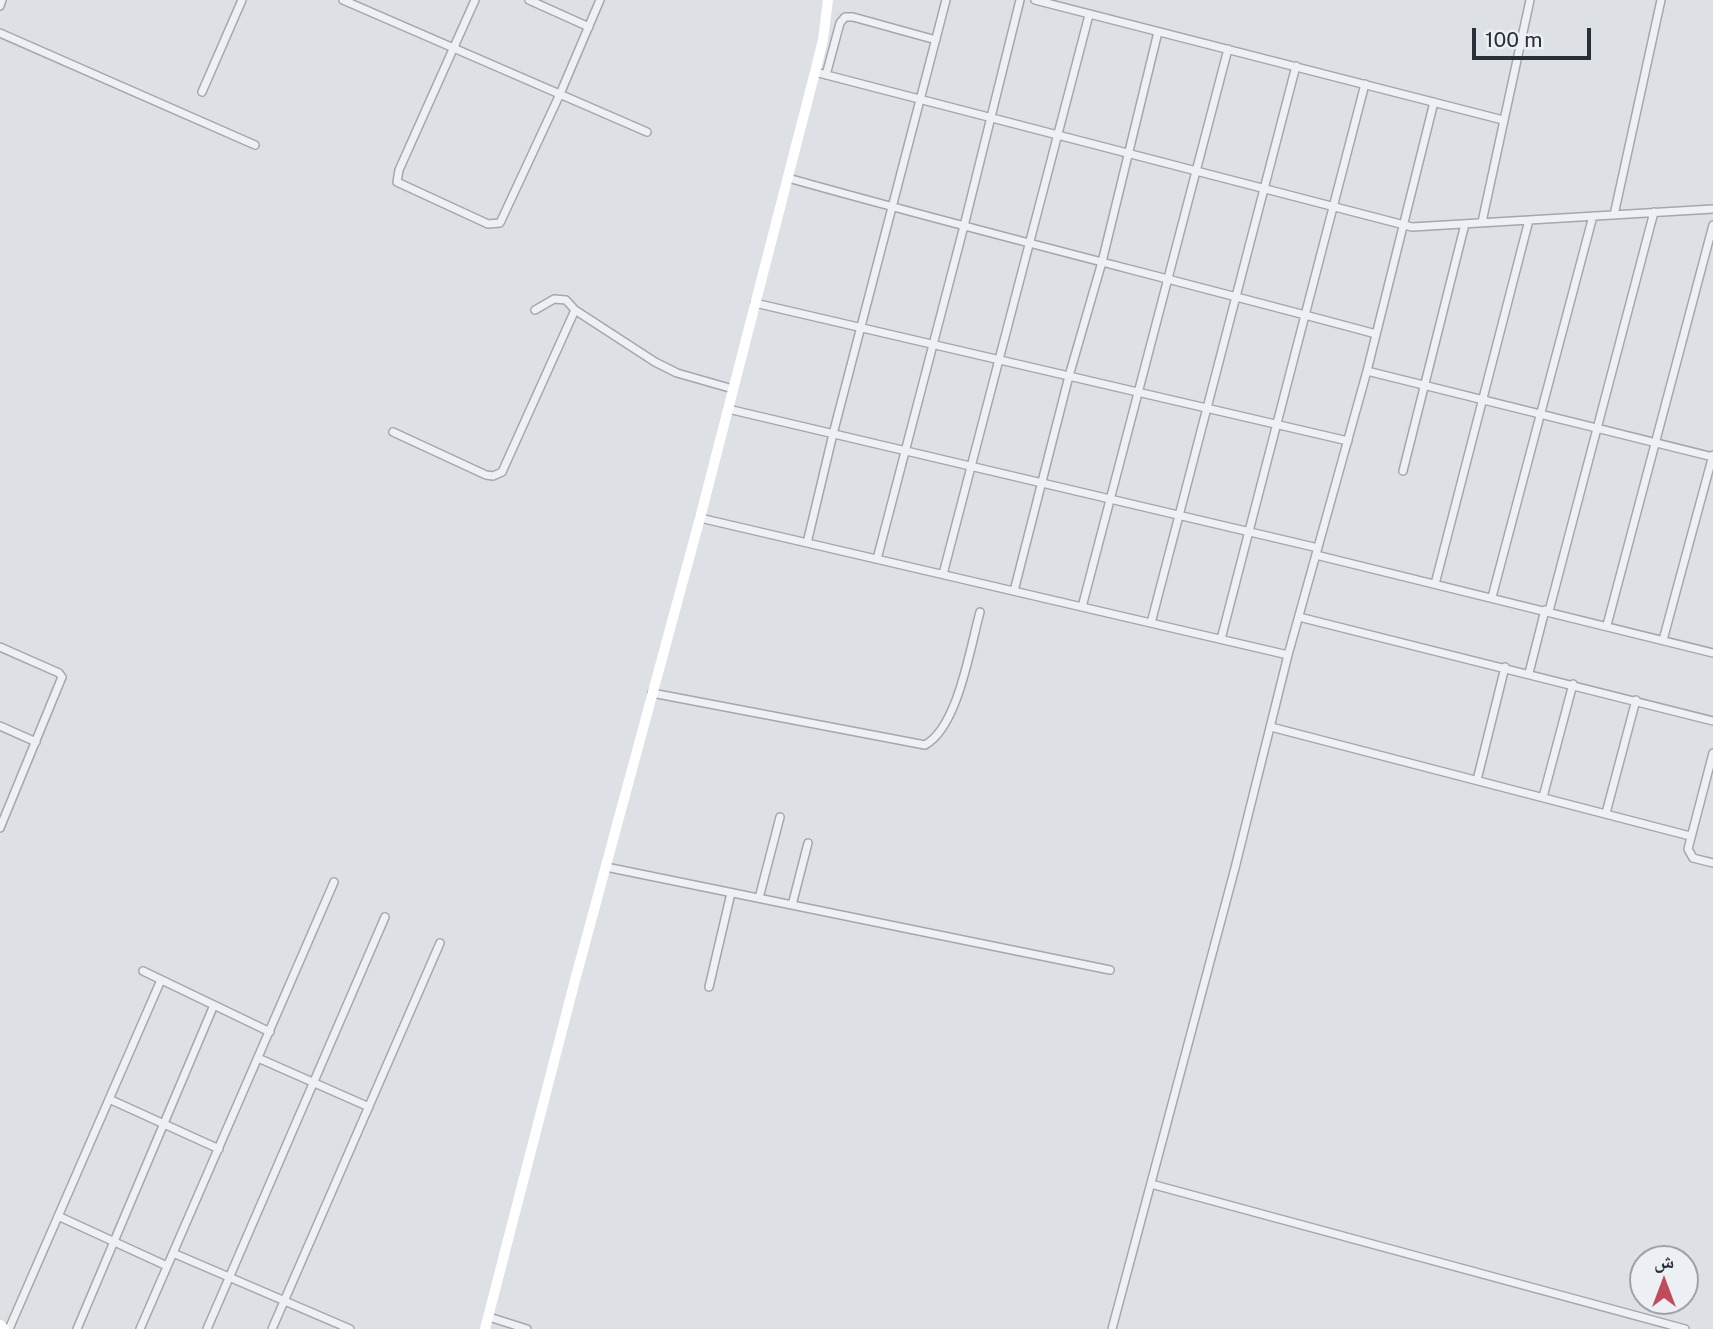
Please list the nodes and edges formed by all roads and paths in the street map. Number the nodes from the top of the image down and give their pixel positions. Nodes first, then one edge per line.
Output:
1 (2, 0) edge
2 (242, 0) edge
3 (343, 0) edge
4 (475, 0) edge
5 (529, 0) edge
6 (600, 0) edge
7 (828, 0) edge
8 (946, 0) edge
9 (1020, 0) edge
10 (1035, 0) edge
11 (1530, 0) edge
12 (1661, 0) edge
13 (0, 6) edge
14 (1089, 15) junction
15 (589, 27) junction
16 (1158, 32) junction
17 (0, 33) edge
18 (936, 40) junction
19 (455, 48) junction
20 (1228, 49) junction
21 (1296, 66) junction
22 (821, 74) junction
23 (1365, 84) junction
24 (202, 92) dead end
25 (560, 94) junction
26 (920, 100) junction
27 (1434, 102) junction
28 (989, 118) junction
29 (1503, 120) junction
30 (647, 132) dead end
31 (1058, 136) junction
32 (255, 145) dead end
33 (1128, 154) junction
34 (1196, 172) junction
35 (788, 178) junction
36 (1264, 189) junction
37 (893, 207) junction
38 (1333, 207) junction
39 (1713, 209) edge
40 (1654, 212) junction
41 (1614, 215) junction
42 (1593, 216) junction
43 (1529, 220) junction
44 (1482, 222) junction
45 (1465, 223) junction
46 (1402, 225) junction
47 (1713, 225) edge
48 (964, 226) junction
49 (1029, 245) junction
50 (1102, 262) junction
51 (1169, 278) junction
52 (1236, 297) junction
53 (755, 303) junction
54 (534, 310) dead end
55 (575, 310) junction
56 (1306, 315) junction
57 (861, 328) junction
58 (1376, 334) junction
59 (932, 344) junction
60 (999, 360) junction
61 (1367, 371) junction
62 (1069, 376) junction
63 (1425, 385) junction
64 (733, 389) junction
65 (1139, 392) junction
66 (1483, 400) junction
67 (1207, 408) junction
68 (728, 409) junction
69 (1541, 414) junction
70 (1277, 424) junction
71 (1597, 429) junction
72 (393, 432) dead end
73 (833, 433) junction
74 (1348, 441) junction
75 (1654, 444) junction
76 (905, 450) junction
77 (1713, 456) edge
78 (971, 466) junction
79 (1403, 471) dead end
80 (1042, 483) junction
81 (1111, 499) junction
82 (1179, 515) junction
83 (700, 518) junction
84 (1249, 532) junction
85 (807, 542) junction
86 (1317, 552) junction
87 (877, 559) junction
88 (943, 574) junction
89 (1435, 584) junction
90 (1014, 591) junction
91 (1492, 597) junction
92 (1082, 607) junction
93 (1547, 611) junction
94 (980, 612) dead end
95 (1299, 617) junction
96 (1152, 623) junction
97 (1607, 625) junction
98 (1221, 639) junction
99 (1663, 640) junction
100 (0, 647) edge
101 (1713, 653) edge
102 (1288, 655) junction
103 (1505, 667) junction
104 (1529, 673) junction
105 (1573, 684) junction
106 (652, 693) junction
107 (1636, 700) junction
108 (1713, 721) edge
109 (0, 726) edge
110 (1271, 727) junction
111 (36, 742) junction
112 (1713, 753) edge
113 (1476, 780) junction
114 (1703, 788) junction
115 (1713, 791) edge
116 (1543, 797) junction
117 (3, 810) edge
118 (1606, 813) junction
119 (780, 817) dead end
120 (0, 828) edge
121 (1690, 836) junction
122 (808, 843) dead end
123 (1713, 863) edge
124 (606, 867) junction
125 (334, 882) dead end
126 (731, 893) junction
127 (759, 898) junction
128 (792, 905) junction
129 (385, 917) dead end
130 (440, 943) dead end
131 (1110, 970) dead end
132 (143, 971) dead end
133 (161, 980) junction
134 (709, 987) dead end
135 (214, 1005) junction
136 (270, 1032) junction
137 (258, 1058) junction
138 (314, 1082) junction
139 (109, 1099) junction
140 (369, 1107) junction
141 (163, 1125) junction
142 (219, 1149) junction
143 (1151, 1184) junction
144 (58, 1216) junction
145 (114, 1242) junction
146 (173, 1253) junction
147 (167, 1266) junction
148 (229, 1277) junction
149 (284, 1302) junction
150 (489, 1317) junction
151 (0, 1325) edge
152 (6, 1329) edge
153 (77, 1329) edge
154 (140, 1329) edge
155 (206, 1329) edge
156 (272, 1329) edge
157 (350, 1329) edge
158 (485, 1329) edge
159 (527, 1329) edge
160 (1112, 1329) edge
161 (1685, 1329) edge

1 - 13 street
2 - 24 street
3 - 19 street
4 - 19 street
5 - 15 street
6 - 15 street
7 - 22 street
8 - 18 street
9 - 28 street
10 - 14 street
11 - 29 street
12 - 41 street
14 - 16 street
14 - 31 street
15 - 25 street
16 - 20 street
16 - 33 street
17 - 32 street
18 - 22 street
18 - 26 street
19 - 25 street
19 - 25 street
20 - 21 street
20 - 34 street
21 - 23 street
21 - 36 street
22 - 26 street
22 - 35 street
23 - 27 street
23 - 38 street
25 - 30 street
26 - 28 street
26 - 37 street
27 - 29 street
27 - 46 street
28 - 31 street
28 - 48 street
29 - 44 street
31 - 33 street
31 - 49 street
33 - 34 street
33 - 50 street
34 - 36 street
34 - 51 street
35 - 37 street
35 - 53 street
36 - 38 street
36 - 52 street
37 - 48 street
37 - 57 street
38 - 46 street
38 - 56 street
39 - 40 street
40 - 41 street
40 - 71 street
41 - 42 street
42 - 43 street
42 - 69 street
43 - 44 street
43 - 66 street
44 - 45 street
45 - 46 street
45 - 63 street
46 - 58 street
47 - 75 street
48 - 49 street
48 - 59 street
49 - 50 street
49 - 60 street
50 - 51 street
50 - 62 street
51 - 52 street
51 - 65 street
52 - 56 street
52 - 67 street
53 - 57 street
53 - 64 street
54 - 55 street
55 - 64 street
55 - 72 street
56 - 58 street
56 - 70 street
57 - 59 street
57 - 73 street
58 - 61 street
59 - 60 street
59 - 76 street
60 - 62 street
60 - 78 street
61 - 63 street
61 - 74 street
62 - 65 street
62 - 80 street
63 - 66 street
63 - 79 street
64 - 68 street
65 - 67 street
65 - 81 street
66 - 69 street
66 - 89 street
67 - 70 street
67 - 82 street
68 - 73 street
68 - 83 street
69 - 71 street
69 - 91 street
70 - 74 street
70 - 84 street
71 - 75 street
71 - 93 street
73 - 76 street
73 - 85 street
74 - 86 street
75 - 77 street
75 - 97 street
76 - 78 street
76 - 87 street
77 - 99 street
78 - 80 street
78 - 88 street
80 - 81 street
80 - 90 street
81 - 82 street
81 - 92 street
82 - 84 street
82 - 96 street
83 - 85 street
83 - 106 street
84 - 86 street
84 - 98 street
85 - 87 street
86 - 89 street
86 - 95 street
87 - 88 street
88 - 90 street
89 - 91 street
90 - 92 street
91 - 93 street
92 - 96 street
93 - 97 street
93 - 104 street
94 - 106 street
95 - 102 street
95 - 103 street
96 - 98 street
97 - 99 street
98 - 102 street
99 - 101 street
100 - 111 street
102 - 110 street
103 - 104 street
103 - 113 street
104 - 105 street
105 - 107 street
105 - 116 street
106 - 124 street
107 - 108 street
107 - 118 street
109 - 111 street
110 - 113 street
110 - 143 street
111 - 117 street
112 - 114 street
113 - 116 street
114 - 115 street
114 - 121 street
116 - 118 street
117 - 120 street
118 - 121 street
119 - 127 street
121 - 123 street
122 - 128 street
124 - 126 street
124 - 150 street
125 - 136 street
126 - 127 street
126 - 134 street
127 - 128 street
128 - 131 street
129 - 138 street
130 - 140 street
132 - 133 street
133 - 135 street
133 - 139 street
135 - 136 street
135 - 141 street
136 - 137 street
137 - 138 street
137 - 142 street
138 - 140 street
138 - 148 street
139 - 141 street
139 - 144 street
140 - 149 street
141 - 142 street
141 - 145 street
142 - 146 street
143 - 160 street
143 - 161 street
144 - 145 street
144 - 152 street
145 - 147 street
145 - 153 street
146 - 147 street
146 - 148 street
147 - 154 street
148 - 149 street
148 - 155 street
149 - 156 street
149 - 157 street
150 - 158 street
150 - 159 street
151 - 152 street

